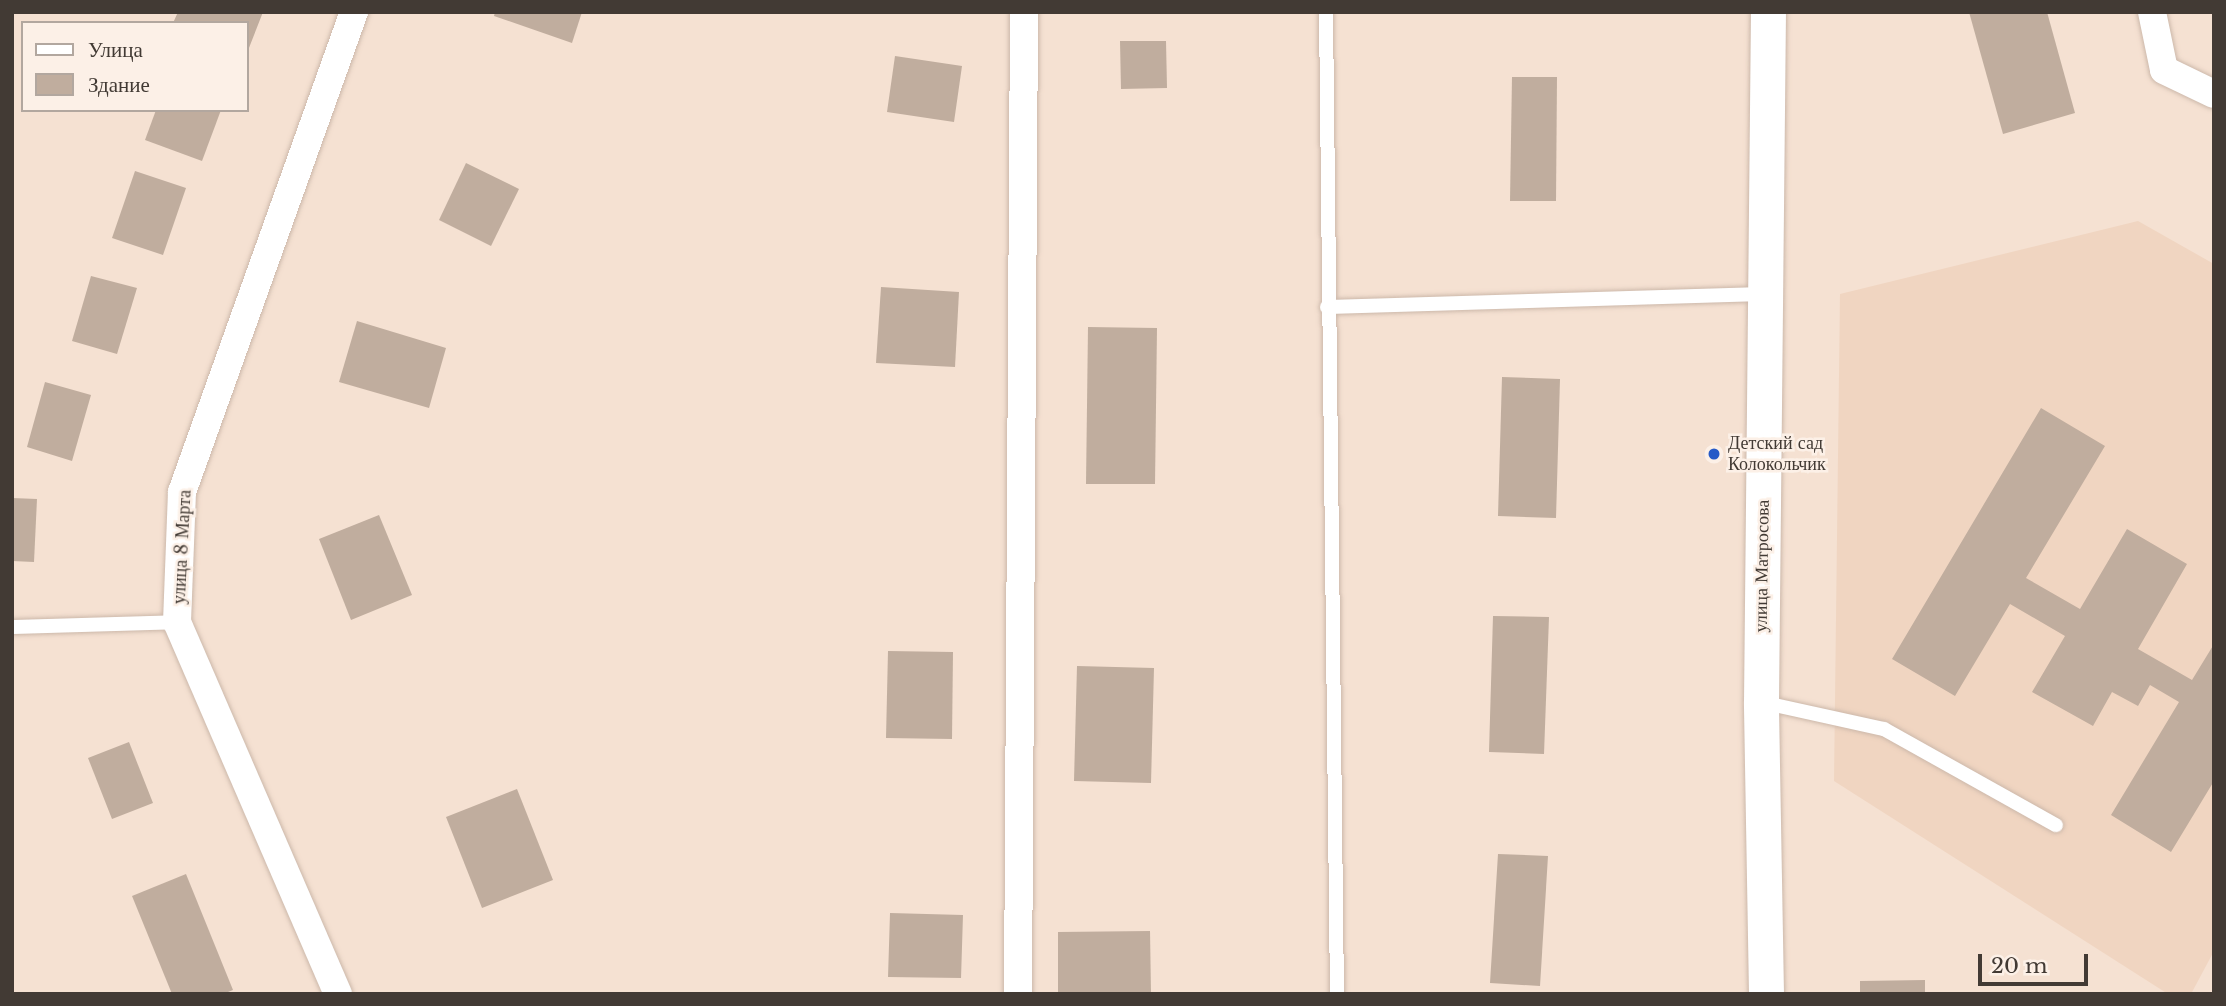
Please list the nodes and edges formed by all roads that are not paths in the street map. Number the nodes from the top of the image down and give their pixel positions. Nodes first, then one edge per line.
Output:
1 (354, 12) edge
2 (1024, 12) edge
3 (1326, 12) edge
4 (1768, 12) edge
5 (2152, 12) edge
6 (2214, 94) edge
7 (1765, 294) junction
8 (1327, 307) junction
9 (177, 622) junction
10 (12, 627) edge
11 (1760, 702) junction
12 (2056, 825) dead end
13 (338, 994) edge
14 (1018, 994) edge
15 (1337, 994) edge
16 (1766, 994) edge

1 - 9 street, улица 8 Марта
2 - 14 street
3 - 8 lane
4 - 7 street, улица Матросова
5 - 6 street
7 - 8 lane
7 - 11 street, улица Матросова
8 - 15 lane
9 - 10 lane
9 - 13 street, улица 8 Марта
11 - 12 lane
11 - 16 street, улица Матросова

